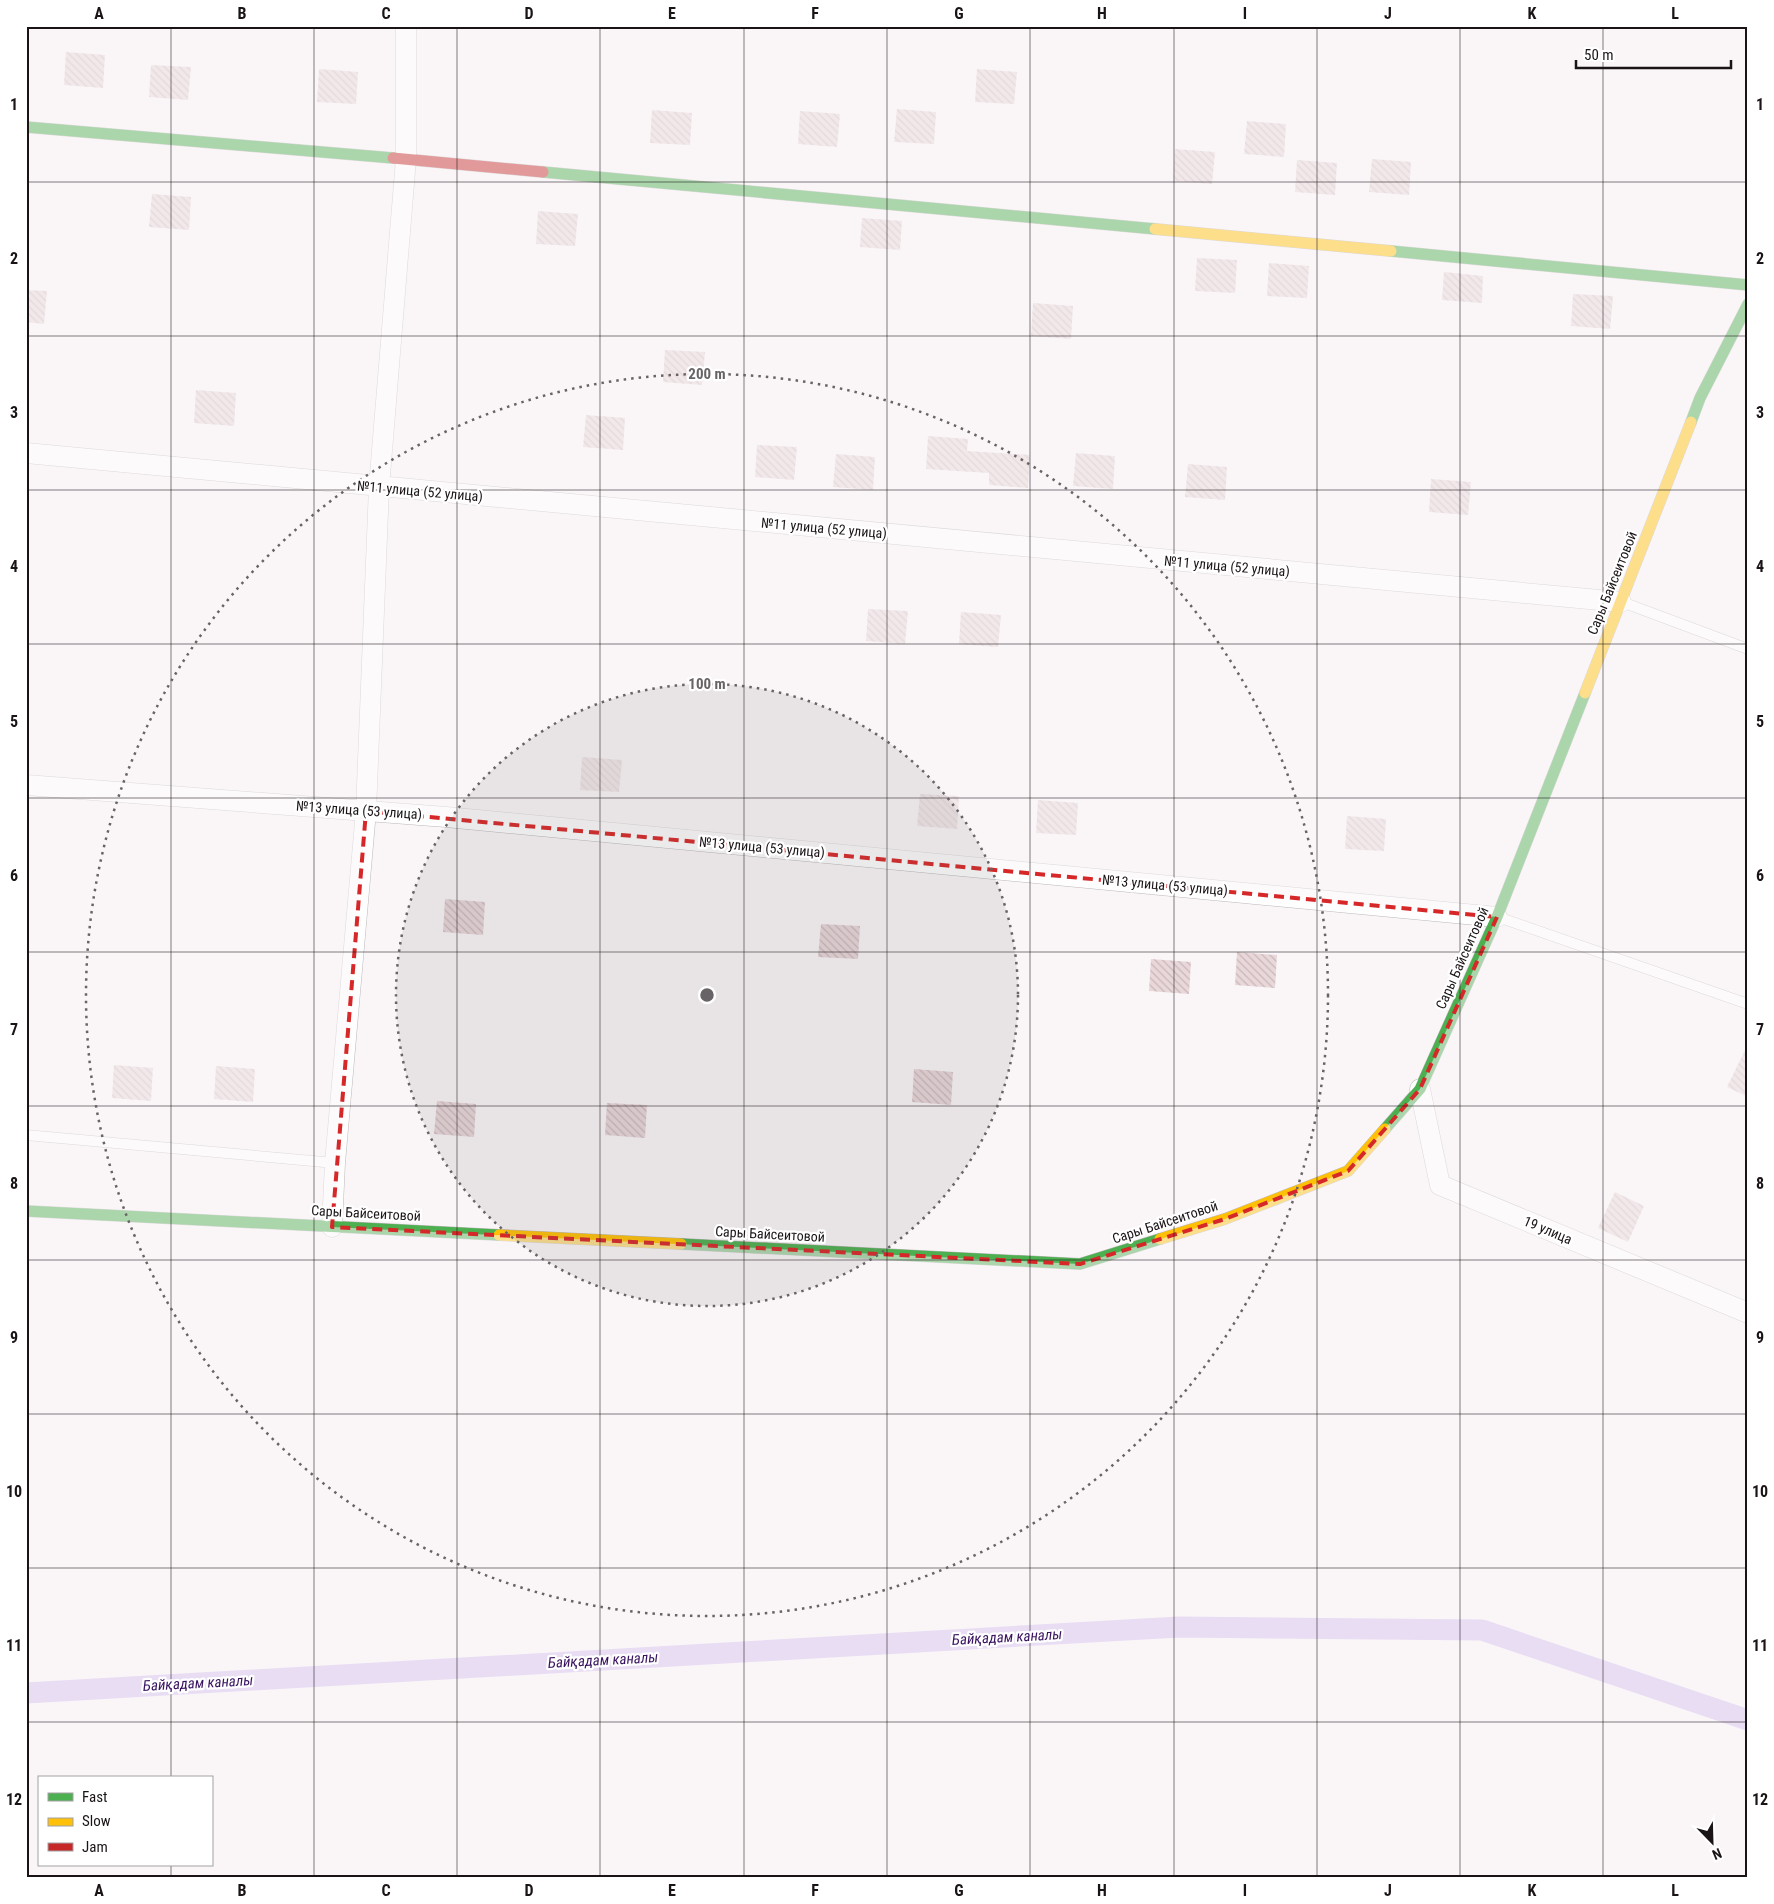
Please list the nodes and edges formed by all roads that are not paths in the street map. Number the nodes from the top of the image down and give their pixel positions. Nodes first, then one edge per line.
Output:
1 (406, 26) edge
2 (26, 127) edge
3 (406, 159) junction
4 (1748, 285) edge
5 (1748, 304) edge
6 (26, 454) edge
7 (379, 487) junction
8 (1621, 602) junction
9 (1748, 649) edge
10 (26, 785) edge
11 (366, 811) junction
12 (1497, 917) junction
13 (1748, 1004) edge
14 (1420, 1088) junction
15 (26, 1135) edge
16 (335, 1163) junction
17 (26, 1211) edge
18 (332, 1227) junction
19 (1748, 1313) edge

1 - 3 street
2 - 3 street
3 - 4 street
3 - 7 street
5 - 8 street, Сары Байсеитовой
6 - 7 street, №11 улица (52 улица)
7 - 8 street, №11 улица (52 улица)
7 - 11 street
8 - 9 lane
8 - 12 street, Сары Байсеитовой
10 - 11 street, №13 улица (53 улица)
11 - 12 street, №13 улица (53 улица)
11 - 16 street
12 - 13 lane
12 - 14 street, Сары Байсеитовой
14 - 18 street, Сары Байсеитовой
14 - 19 street, 19 улица
15 - 16 lane
16 - 18 street
17 - 18 street, Сары Байсеитовой

